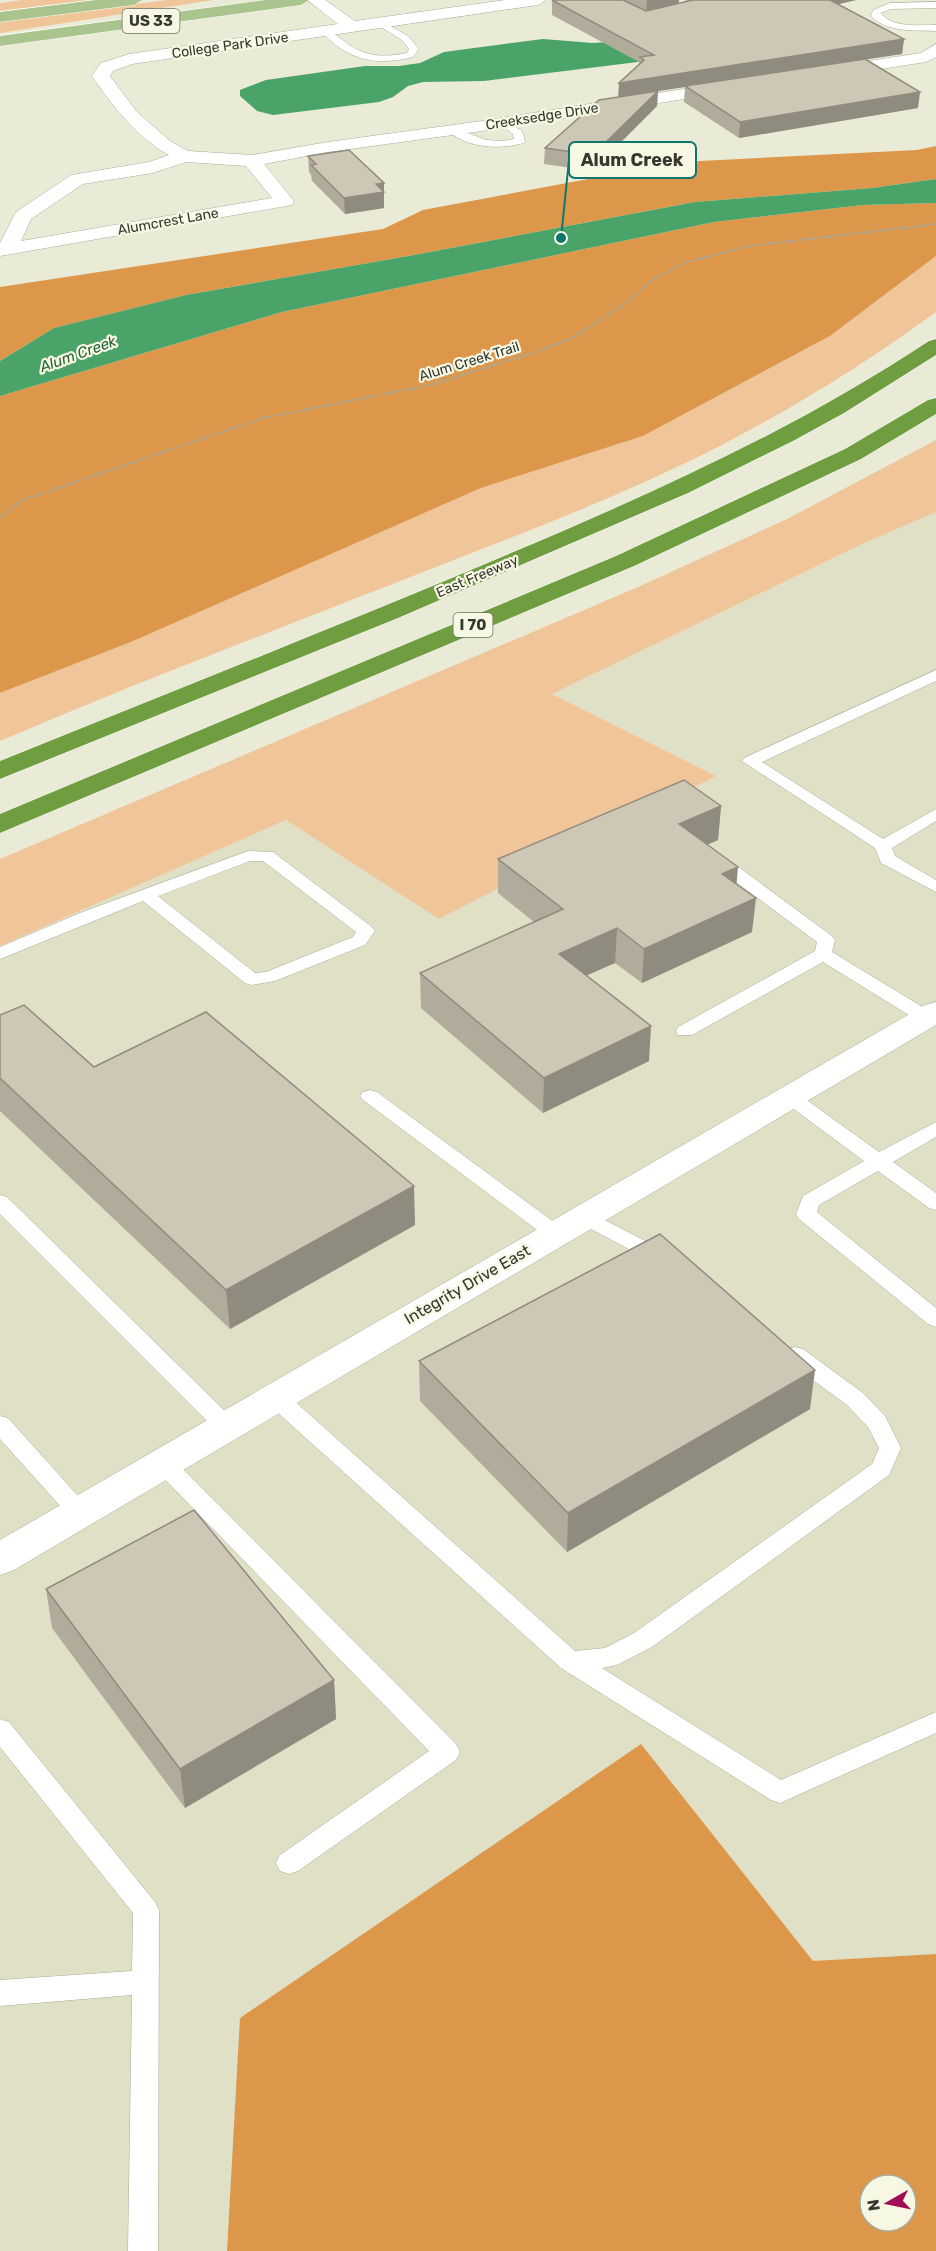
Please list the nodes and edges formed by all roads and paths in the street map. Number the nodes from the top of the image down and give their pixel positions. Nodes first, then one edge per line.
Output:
1 (134, 0) edge
2 (301, 0) edge
3 (315, 0) edge
4 (538, 0) edge
5 (936, 5) edge
6 (0, 17) edge
7 (382, 24) junction
8 (354, 28) junction
9 (936, 28) edge
10 (327, 32) junction
11 (0, 41) edge
12 (936, 49) edge
13 (862, 66) junction
14 (806, 75) edge
15 (881, 79) edge
16 (750, 84) edge
17 (661, 98) junction
18 (681, 110) dead end
19 (503, 123) junction
20 (452, 130) junction
21 (184, 156) junction
22 (252, 161) junction
23 (936, 224) edge
24 (4, 249) edge
25 (936, 345) edge
26 (936, 405) edge
27 (0, 517) edge
28 (936, 675) edge
29 (0, 771) edge
30 (936, 814) edge
31 (0, 824) edge
32 (883, 846) junction
33 (727, 867) edge
34 (936, 887) edge
35 (146, 895) junction
36 (0, 954) edge
37 (824, 954) junction
38 (931, 1015) edge
39 (686, 1031) dead end
40 (370, 1096) dead end
41 (790, 1097) junction
42 (936, 1128) edge
43 (878, 1161) junction
44 (0, 1202) edge
45 (936, 1203) edge
46 (569, 1224) junction
47 (683, 1272) edge
48 (936, 1319) edge
49 (778, 1343) edge
50 (275, 1397) junction
51 (0, 1424) edge
52 (226, 1426) junction
53 (163, 1463) junction
54 (79, 1512) junction
55 (0, 1559) edge
56 (570, 1661) junction
57 (936, 1722) edge
58 (0, 1729) edge
59 (289, 1863) dead end
60 (145, 1982) junction
61 (0, 1993) edge
62 (143, 2251) edge

1 - 6 main road, US 33
2 - 11 main road, US 33
3 - 8 street
4 - 7 street, College Park Drive
5 - 9 lane
7 - 8 street, College Park Drive
7 - 10 lane
8 - 10 street, College Park Drive
10 - 21 street, College Park Drive
12 - 13 street
13 - 14 street
13 - 15 street
16 - 17 street, Creeksedge Drive
17 - 18 street
17 - 19 street, Creeksedge Drive
19 - 20 street, Creeksedge Drive
19 - 20 lane
20 - 22 street, Creeksedge Drive
21 - 22 street, Creeksedge Drive
21 - 24 street
22 - 24 street, Alumcrest Lane
23 - 27 path, Alum Creek Trail
25 - 29 highway, East Freeway
26 - 31 highway, I 70
28 - 32 lane
30 - 32 lane
32 - 34 lane
33 - 37 lane
35 - 35 lane
35 - 36 lane
37 - 38 lane
37 - 39 lane
38 - 41 street, Integrity Drive East
40 - 46 lane
41 - 43 lane
41 - 46 street, Integrity Drive East
42 - 43 lane
43 - 45 lane
43 - 48 lane
44 - 52 lane
46 - 47 lane
46 - 50 street, Integrity Drive East
49 - 56 lane
50 - 52 street, Integrity Drive East
50 - 56 lane
51 - 54 lane
52 - 53 street, Integrity Drive East
53 - 54 street, Integrity Drive East
53 - 59 lane
54 - 55 street, Integrity Drive East
56 - 57 lane
58 - 60 lane
60 - 61 lane
60 - 62 lane

